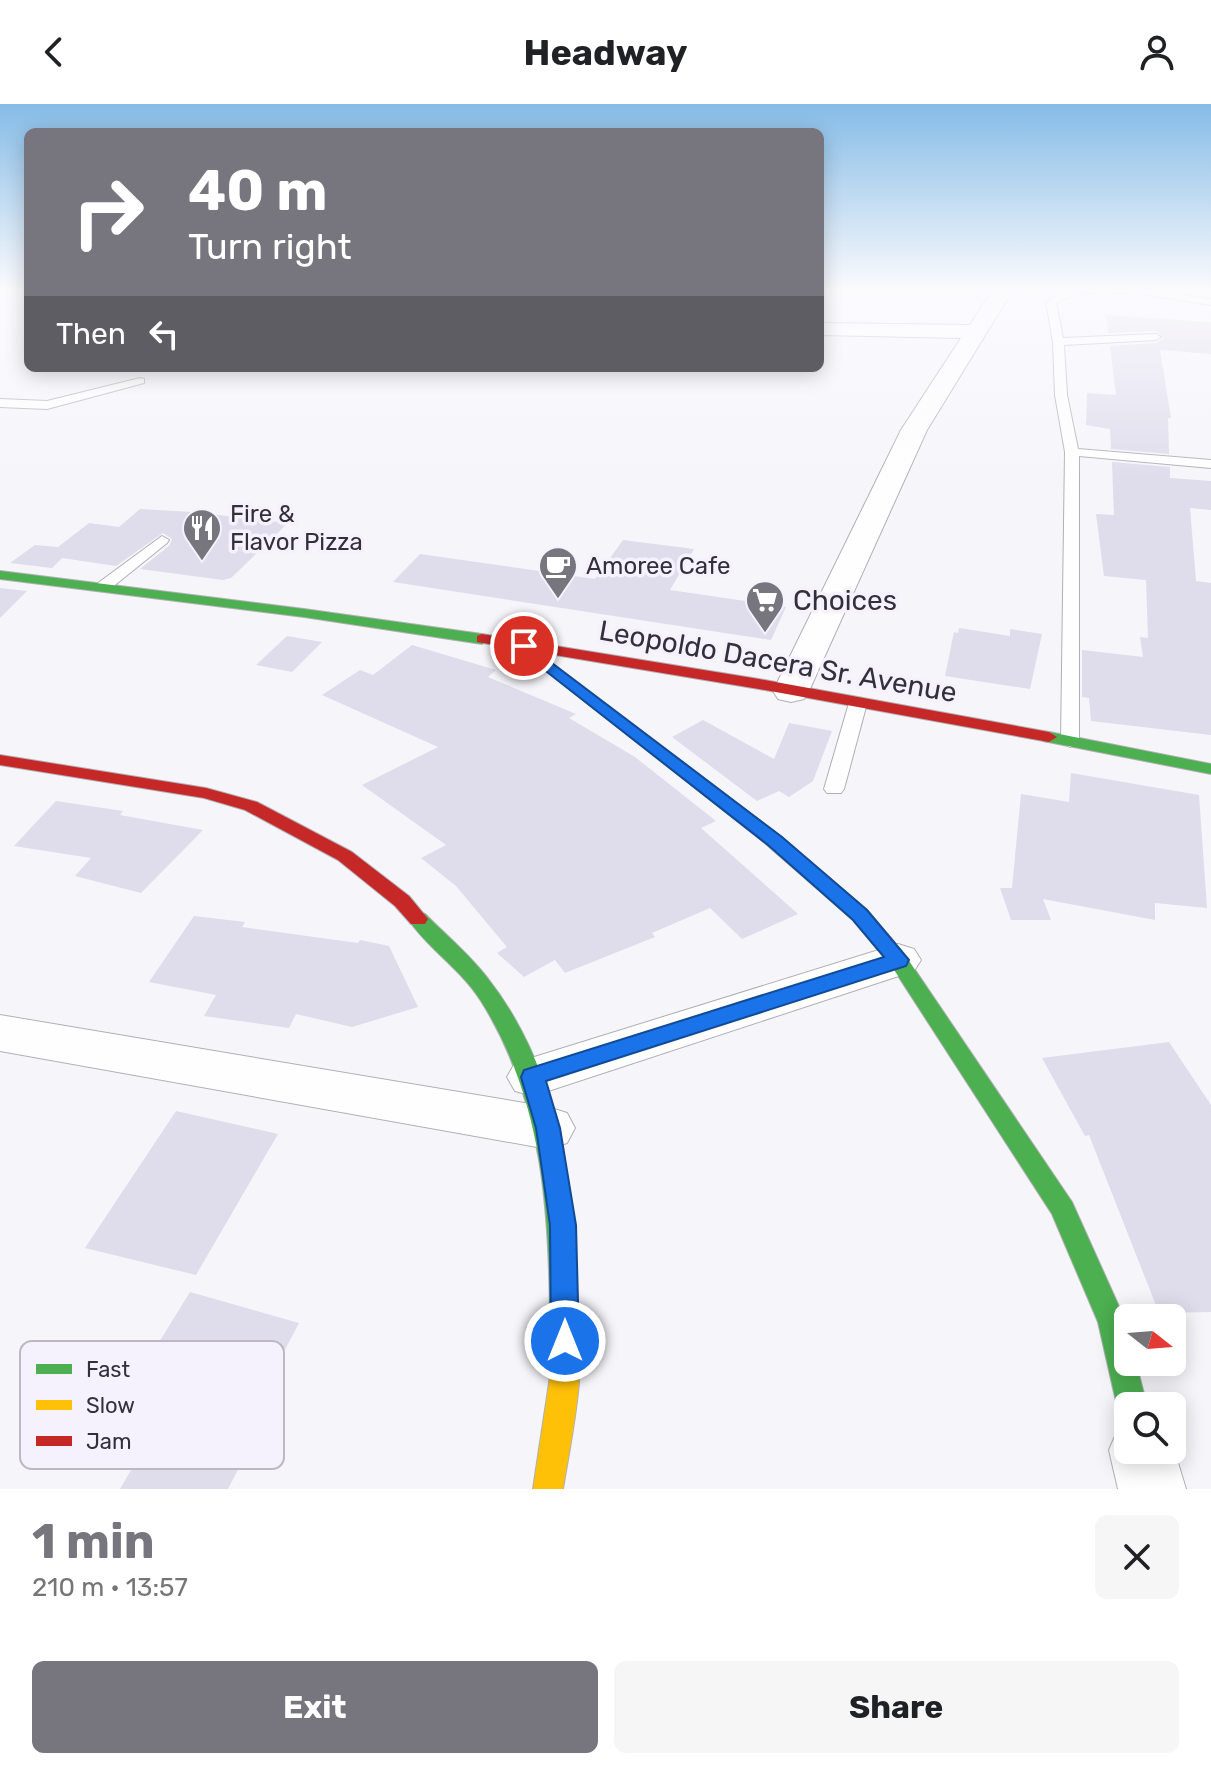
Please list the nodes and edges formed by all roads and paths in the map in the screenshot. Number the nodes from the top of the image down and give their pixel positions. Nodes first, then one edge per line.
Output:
1 (963, 353) edge
2 (1059, 353) edge
3 (140, 381) dead end
4 (0, 403) edge
5 (1072, 452) junction
6 (1211, 464) edge
7 (162, 540) dead end
8 (0, 575) edge
9 (104, 586) junction
10 (524, 646) junction
11 (791, 691) junction
12 (858, 703) junction
13 (1070, 741) junction
14 (0, 760) edge
15 (1211, 769) edge
16 (834, 789) dead end
17 (898, 960) junction
18 (0, 1033) edge
19 (533, 1077) junction
20 (548, 1128) junction
21 (1129, 1392) edge
22 (1146, 1464) edge
23 (548, 1489) edge
24 (1152, 1489) edge

1 - 11 street
2 - 5 lane
3 - 4 lane
5 - 6 lane
5 - 13 lane
7 - 9 lane
8 - 9 street, Leopoldo Dacera Sr. Avenue
9 - 10 street, Leopoldo Dacera Sr. Avenue
10 - 11 street, Leopoldo Dacera Sr. Avenue
10 - 17 street
11 - 12 street, Leopoldo Dacera Sr. Avenue
12 - 13 street, Leopoldo Dacera Sr. Avenue
12 - 16 lane
13 - 15 street, Leopoldo Dacera Sr. Avenue
14 - 19 street
17 - 19 street
17 - 21 street
18 - 20 street
19 - 20 street
20 - 23 street
22 - 24 street

